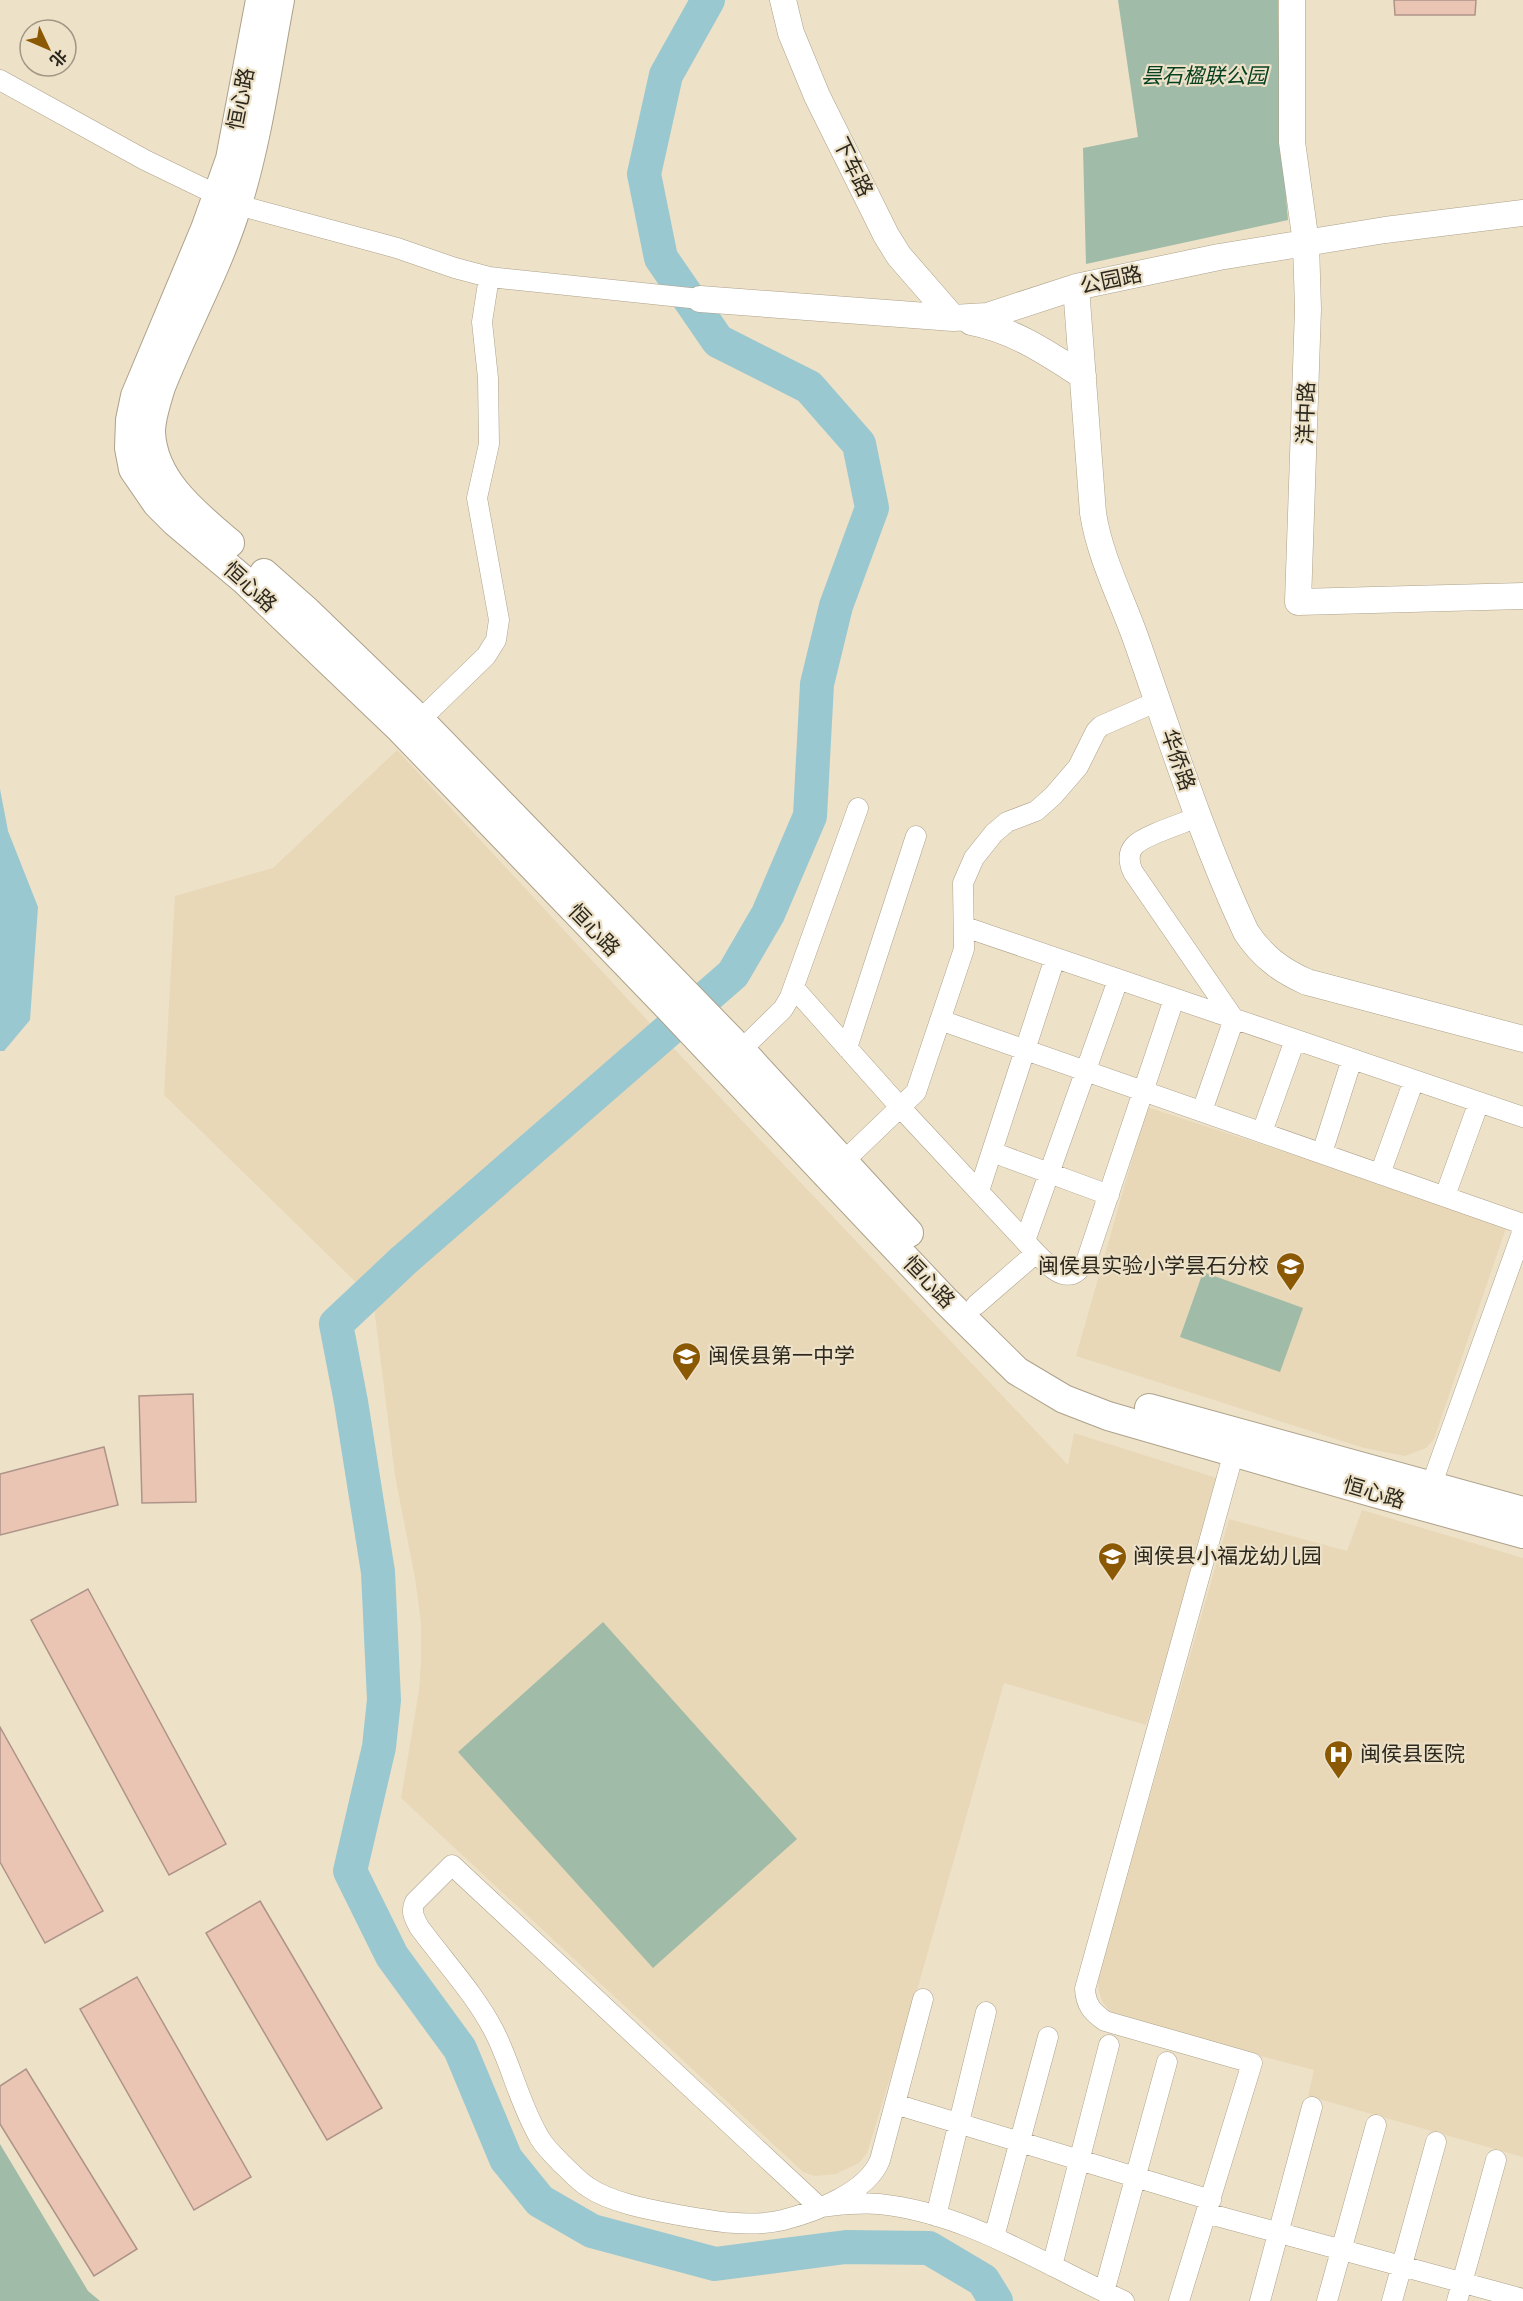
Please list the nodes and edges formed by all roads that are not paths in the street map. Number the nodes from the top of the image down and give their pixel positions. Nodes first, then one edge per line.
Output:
1 (260, 0) edge
2 (280, 0) edge
3 (783, 0) edge
4 (1292, 0) edge
5 (0, 80) edge
6 (227, 201) junction
7 (1523, 213) edge
8 (1306, 243) junction
9 (489, 277) junction
10 (1076, 287) junction
11 (688, 298) joint
12 (953, 318) junction
13 (1083, 376) junction
14 (1523, 596) edge
15 (1158, 701) junction
16 (420, 720) junction
17 (858, 808) dead end
18 (1198, 817) junction
19 (916, 836) dead end
20 (965, 927) junction
21 (1054, 958) junction
22 (1118, 980) junction
23 (794, 988) junction
24 (674, 997) junction
25 (1174, 999) junction
26 (1234, 1019) junction
27 (940, 1020) junction
28 (704, 1029) junction
29 (1523, 1039) edge
30 (1295, 1040) junction
31 (848, 1048) junction
32 (741, 1050) junction
33 (1025, 1050) junction
34 (1352, 1059) junction
35 (1086, 1071) junction
36 (1414, 1080) junction
37 (1144, 1091) junction
38 (1479, 1102) junction
39 (900, 1107) junction
40 (1202, 1111) junction
41 (1523, 1117) edge
42 (1262, 1132) junction
43 (992, 1152) junction
44 (1322, 1154) junction
45 (843, 1162) junction
46 (1049, 1173) junction
47 (1380, 1174) junction
48 (979, 1191) junction
49 (1108, 1195) junction
50 (1445, 1196) junction
51 (1523, 1224) edge
52 (1523, 1230) edge
53 (1031, 1247) junction
54 (976, 1305) junction
55 (1237, 1442) junction
56 (1431, 1486) junction
57 (1523, 1511) edge
58 (1523, 1534) edge
59 (923, 1999) dead end
60 (986, 2012) dead end
61 (1048, 2037) dead end
62 (1108, 2045) dead end
63 (1167, 2062) dead end
64 (895, 2104) junction
65 (1312, 2107) dead end
66 (959, 2124) junction
67 (1376, 2125) dead end
68 (1019, 2142) junction
69 (1436, 2142) dead end
70 (1079, 2160) junction
71 (1496, 2160) dead end
72 (1135, 2178) junction
73 (819, 2207) junction
74 (1208, 2207) junction
75 (936, 2216) junction
76 (1279, 2233) junction
77 (994, 2237) junction
78 (1341, 2250) junction
79 (1052, 2266) junction
80 (1401, 2266) junction
81 (1104, 2292) junction
82 (1459, 2292) edge
83 (1523, 2300) edge
84 (1125, 2301) edge
85 (1179, 2301) edge
86 (1260, 2301) edge
87 (1327, 2301) edge
88 (1392, 2301) edge

1 - 6 main road, 恒心路
2 - 6 main road, 恒心路
3 - 12 street, 下车路
4 - 8 street, 洋中路
5 - 6 street
6 - 9 street
6 - 16 main road, 恒心路
6 - 24 main road, 恒心路
7 - 8 street, 公园路
8 - 10 street, 公园路
8 - 14 street, 洋中路
9 - 11 street
9 - 16 street
10 - 12 street, 公园路
10 - 13 street, 华侨路
11 - 12 street, 公园路
12 - 13 street
13 - 15 street, 华侨路
15 - 18 street, 华侨路
15 - 20 street
16 - 24 main road, 恒心路
17 - 23 street
18 - 26 street
18 - 29 street, 华侨路
19 - 31 street
20 - 21 street
20 - 27 street
21 - 22 street
21 - 33 street
22 - 25 street
22 - 35 street
23 - 31 street
23 - 32 street
24 - 28 main road, 恒心路
25 - 26 street
25 - 37 street
26 - 30 street
26 - 40 street
27 - 33 street
27 - 39 street
28 - 32 main road, 恒心路
28 - 55 main road, 恒心路
30 - 34 street
30 - 42 street
31 - 39 street
32 - 45 main road, 恒心路
33 - 35 street
33 - 43 street
34 - 36 street
34 - 44 street
35 - 37 street
35 - 46 street
36 - 38 street
36 - 47 street
37 - 40 street
37 - 49 street
38 - 41 street
38 - 50 street
39 - 45 street
39 - 48 street
40 - 42 street
42 - 44 street
43 - 46 street
43 - 48 street
44 - 47 street
45 - 54 main road, 恒心路
46 - 49 street
46 - 53 street
47 - 50 street
48 - 53 street
49 - 53 street
50 - 51 street
52 - 56 street
53 - 54 street
54 - 55 main road, 恒心路
55 - 56 main road, 恒心路
55 - 58 main road, 恒心路
55 - 74 street
56 - 57 main road, 恒心路
59 - 64 street
60 - 66 street
61 - 68 street
62 - 70 street
63 - 72 street
64 - 66 street
64 - 73 street
65 - 76 street
66 - 68 street
66 - 75 street
67 - 78 street
68 - 70 street
68 - 77 street
69 - 80 street
70 - 72 street
70 - 79 street
71 - 82 street
72 - 74 street
72 - 81 street
73 - 73 street
73 - 75 street
74 - 76 street
74 - 85 street
75 - 77 street
76 - 78 street
76 - 86 street
77 - 79 street
78 - 80 street
78 - 87 street
79 - 81 street
80 - 82 street
80 - 88 street
81 - 84 street
82 - 83 street

